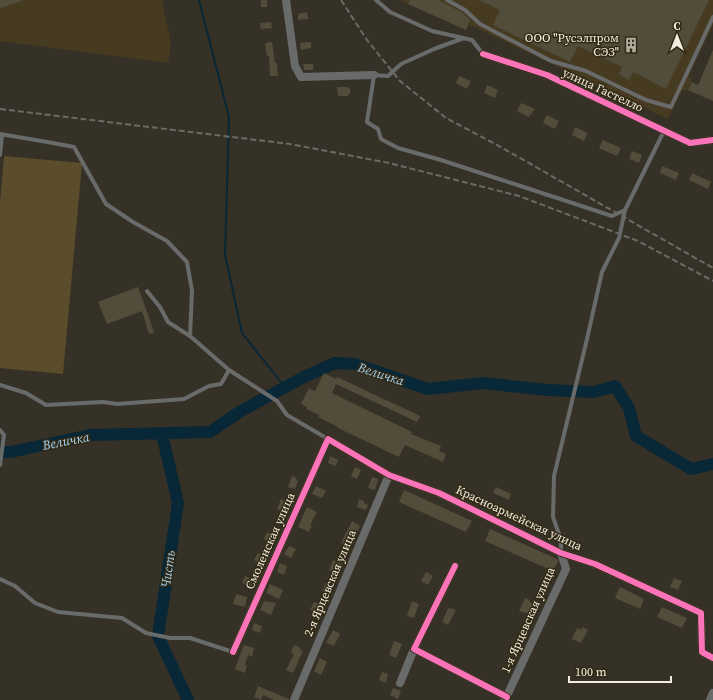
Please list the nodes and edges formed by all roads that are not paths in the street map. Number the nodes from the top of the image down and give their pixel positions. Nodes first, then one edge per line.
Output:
1 (286, 0) edge
2 (376, 0) edge
3 (447, 0) edge
4 (713, 17) edge
5 (464, 38) junction
6 (483, 54) joint
7 (374, 75) junction
8 (664, 131) junction
9 (1, 135) edge
10 (713, 140) edge
11 (0, 155) edge
12 (626, 210) junction
13 (147, 291) dead end
14 (190, 336) junction
15 (229, 370) junction
16 (0, 385) edge
17 (0, 430) edge
18 (328, 439) junction
19 (0, 465) edge
20 (389, 475) junction
21 (561, 553) junction
22 (455, 566) dead end
23 (0, 579) edge
24 (414, 649) junction
25 (233, 652) joint
26 (713, 658) edge
27 (400, 683) dead end
28 (713, 693) edge
29 (506, 698) edge
30 (294, 700) edge
31 (710, 700) edge

1 - 7 street
2 - 5 lane
3 - 4 lane
5 - 6 lane
5 - 7 lane
6 - 8 street, улица Гастелло
7 - 12 lane
8 - 10 street, улица Гастелло
8 - 12 lane
9 - 11 lane
9 - 14 lane
12 - 21 lane
13 - 14 lane
14 - 15 lane
15 - 16 lane
15 - 18 lane
17 - 19 lane
18 - 20 street, Красноармейская улица
18 - 25 street, Смоленская улица
20 - 21 street, Красноармейская улица
20 - 30 street, 2-я Ярцевская улица
21 - 26 street, Красноармейская улица
21 - 29 street, 1-я Ярцевская улица
22 - 24 street
23 - 25 lane
24 - 27 street
24 - 29 street, 1-я Ярцевская улица
28 - 31 street

